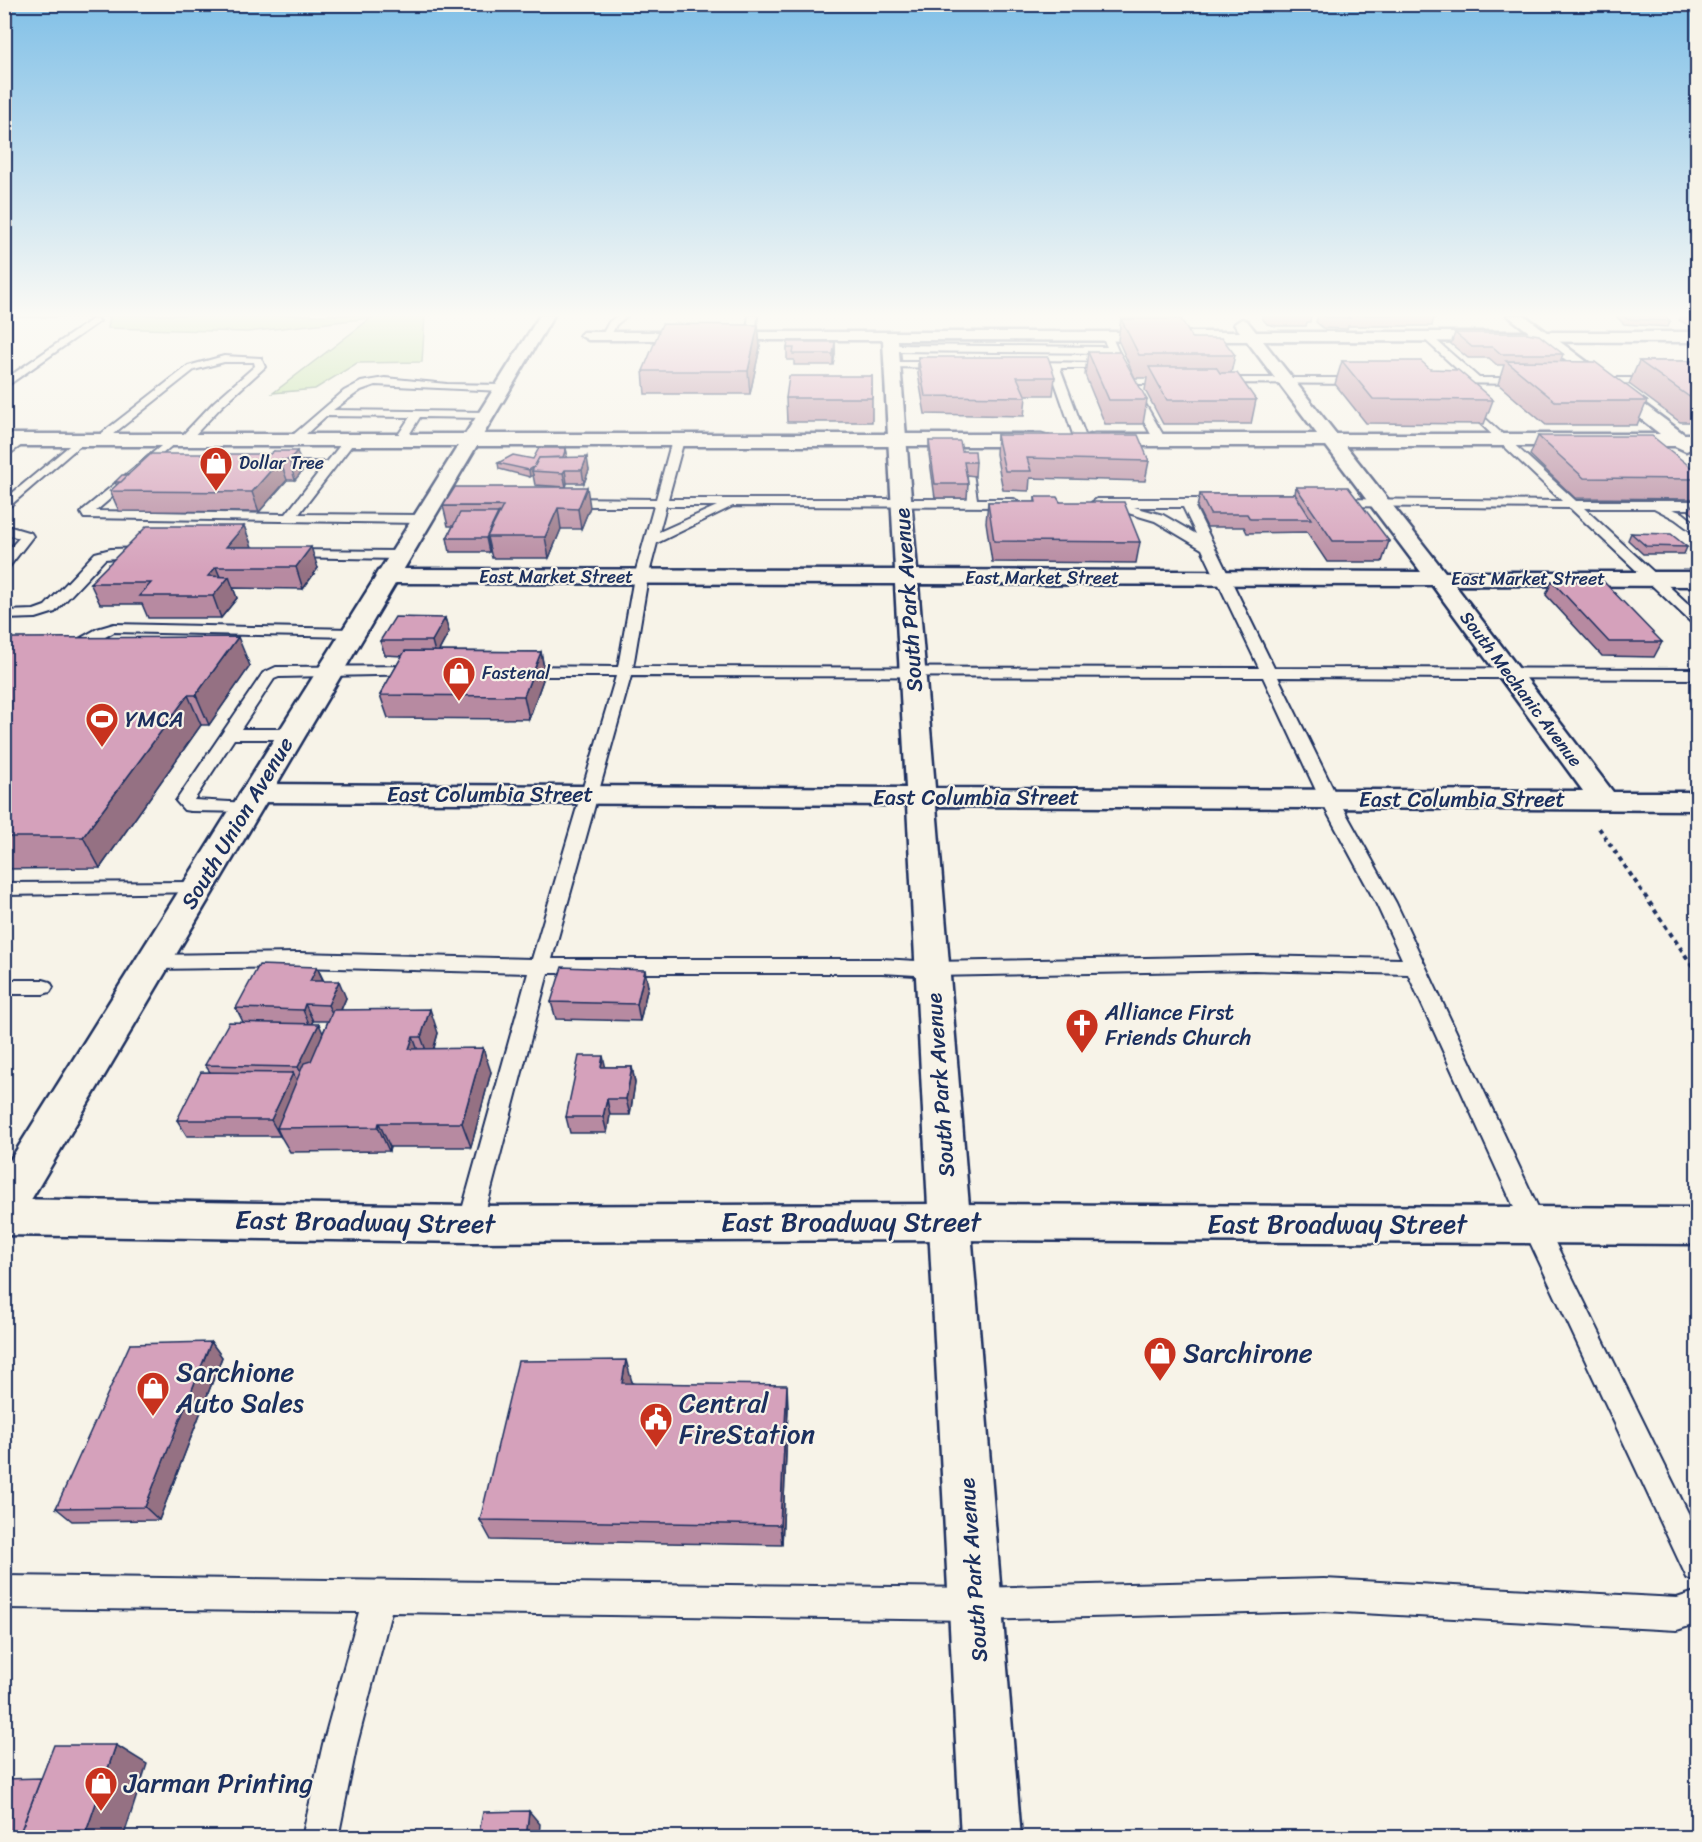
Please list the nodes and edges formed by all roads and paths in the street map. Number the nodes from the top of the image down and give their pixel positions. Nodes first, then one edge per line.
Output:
1 (149, 401) edge
2 (221, 401) edge
3 (340, 401) edge
4 (494, 401) edge
5 (894, 401) edge
6 (1067, 401) edge
7 (1138, 401) edge
8 (1302, 401) edge
9 (1459, 401) edge
10 (1630, 401) edge
11 (326, 413) junction
12 (417, 414) junction
13 (486, 415) junction
14 (13, 440) edge
15 (89, 440) junction
16 (178, 440) junction
17 (470, 440) junction
18 (678, 440) junction
19 (897, 440) junction
20 (1082, 440) junction
21 (1160, 440) junction
22 (1332, 440) junction
23 (1505, 440) junction
24 (1689, 440) edge
25 (292, 441) junction
26 (349, 441) junction
27 (400, 441) junction
28 (1698, 453) edge
29 (4, 455) edge
30 (147, 462) junction
31 (170, 462) edge
32 (261, 464) edge
33 (330, 465) junction
34 (967, 473) edge
35 (547, 502) edge
36 (662, 503) junction
37 (736, 503) junction
38 (901, 503) junction
39 (972, 503) junction
40 (1031, 503) edge
41 (1079, 503) edge
42 (1102, 503) junction
43 (1188, 503) junction
44 (1235, 503) edge
45 (1318, 503) edge
46 (1380, 504) junction
47 (1698, 505) edge
48 (1573, 506) junction
49 (1657, 506) junction
50 (4, 507) edge
51 (432, 508) junction
52 (290, 517) junction
53 (4, 529) edge
54 (1698, 532) edge
55 (651, 541) junction
56 (1209, 548) junction
57 (150, 552) edge
58 (270, 554) edge
59 (399, 555) junction
60 (4, 564) edge
61 (386, 576) junction
62 (641, 577) junction
63 (906, 577) junction
64 (1224, 578) junction
65 (1438, 578) junction
66 (1653, 579) junction
67 (1698, 579) edge
68 (4, 615) edge
69 (1698, 621) edge
70 (352, 633) junction
71 (58, 648) edge
72 (329, 670) junction
73 (436, 671) edge
74 (507, 671) edge
75 (625, 672) junction
76 (913, 673) junction
77 (1269, 674) junction
78 (1509, 674) junction
79 (1698, 674) edge
80 (231, 734) junction
81 (291, 734) junction
82 (590, 795) junction
83 (921, 797) junction
84 (1329, 799) junction
85 (251, 800) junction
86 (1592, 800) junction
87 (1698, 801) edge
88 (198, 888) junction
89 (4, 889) edge
90 (153, 962) junction
91 (540, 966) junction
92 (1415, 967) junction
93 (933, 969) junction
94 (1698, 974) edge
95 (4, 987) edge
96 (43, 987) dead end
97 (4, 1207) edge
98 (4, 1217) edge
99 (950, 1222) junction
100 (470, 1224) junction
101 (1534, 1225) junction
102 (1698, 1226) edge
103 (1698, 1567) edge
104 (4, 1592) edge
105 (379, 1597) junction
106 (975, 1604) junction
107 (1698, 1607) edge
108 (320, 1838) edge
109 (991, 1838) edge

1 - 15 lane
2 - 16 lane
3 - 11 lane
4 - 13 street, South Union Avenue
5 - 19 street, South Park Avenue
6 - 20 lane
7 - 21 lane
8 - 22 street, South Mechanic Avenue
9 - 23 lane
10 - 24 street
11 - 12 lane
11 - 25 lane
12 - 13 lane
12 - 27 lane
13 - 17 street, South Union Avenue
14 - 15 street
14 - 29 lane
15 - 16 street
15 - 50 lane
16 - 25 street
16 - 30 lane
17 - 18 street
17 - 27 street
17 - 51 street, South Union Avenue
18 - 19 street
18 - 36 lane
19 - 20 street
19 - 38 street, South Park Avenue
20 - 21 street
21 - 22 street
22 - 23 street
22 - 46 street, South Mechanic Avenue
23 - 24 street
23 - 48 lane
24 - 28 street
25 - 26 street
26 - 27 street
26 - 33 lane
30 - 31 lane
30 - 52 lane
32 - 33 lane
33 - 52 lane
34 - 39 lane
35 - 36 lane
36 - 37 lane
36 - 55 lane
37 - 38 lane
37 - 55 lane
38 - 39 lane
38 - 63 street, South Park Avenue
39 - 40 lane
41 - 42 lane
42 - 43 lane
42 - 56 lane
43 - 44 lane
43 - 56 lane
45 - 46 lane
46 - 48 lane
46 - 65 street, South Mechanic Avenue
47 - 49 lane
48 - 49 lane
48 - 66 lane
49 - 54 lane
51 - 52 lane
51 - 59 street, South Union Avenue
53 - 60 lane
55 - 62 lane
56 - 64 lane
57 - 68 lane
58 - 59 lane
59 - 61 street, South Union Avenue
61 - 62 street, East Market Street
61 - 70 street, South Union Avenue
62 - 63 street, East Market Street
62 - 75 lane
63 - 64 street, East Market Street
63 - 76 street, South Park Avenue
64 - 65 street, East Market Street
64 - 77 lane
65 - 66 street, East Market Street
65 - 78 street, South Mechanic Avenue
66 - 67 street, East Market Street
66 - 69 lane
70 - 71 lane
70 - 72 street, South Union Avenue
72 - 73 lane
72 - 80 lane
72 - 81 street, South Union Avenue
74 - 75 lane
75 - 76 lane
75 - 82 lane
76 - 77 lane
76 - 83 street, South Park Avenue
77 - 78 lane
77 - 84 lane
78 - 79 lane
78 - 86 street, South Mechanic Avenue
80 - 81 lane
80 - 85 lane
81 - 85 street, South Union Avenue
82 - 83 street, East Columbia Street
82 - 85 street, East Columbia Street
82 - 91 lane
83 - 84 street, East Columbia Street
83 - 93 street, South Park Avenue
84 - 86 street, East Columbia Street
84 - 92 lane
85 - 88 street, South Union Avenue
86 - 87 street, East Columbia Street
86 - 94 path
88 - 89 lane
88 - 90 street, South Union Avenue
90 - 91 lane
90 - 97 street, South Union Avenue
91 - 93 lane
91 - 100 lane
92 - 93 lane
92 - 101 lane
93 - 99 street, South Park Avenue
95 - 96 lane
98 - 100 street, East Broadway Street
99 - 100 street, East Broadway Street
99 - 101 street, East Broadway Street
99 - 106 street, South Park Avenue
101 - 102 street, East Broadway Street
101 - 103 lane
104 - 105 lane
105 - 106 lane
105 - 108 lane
106 - 107 lane
106 - 109 street, South Park Avenue

